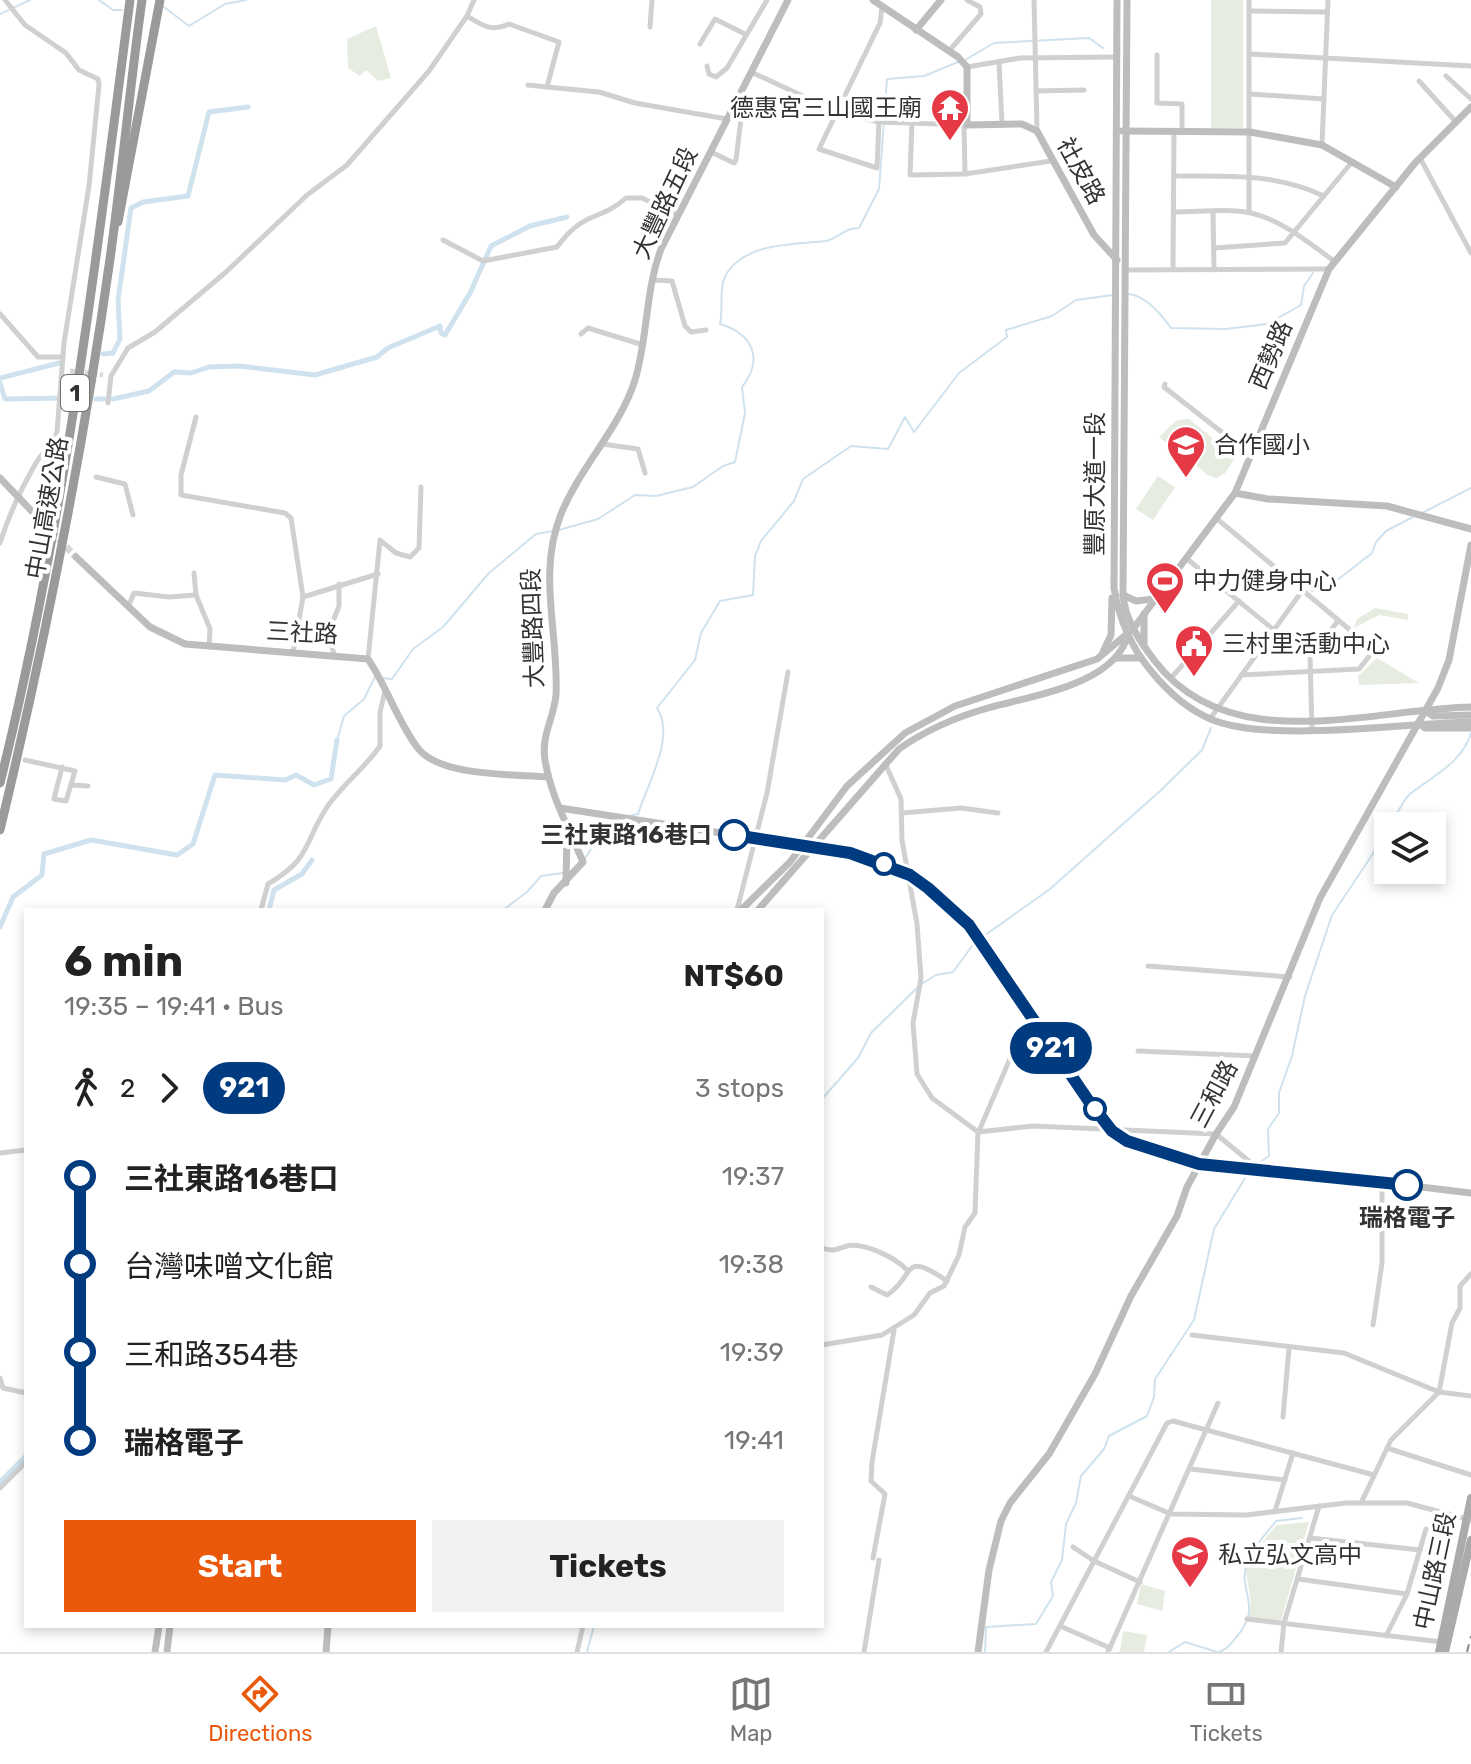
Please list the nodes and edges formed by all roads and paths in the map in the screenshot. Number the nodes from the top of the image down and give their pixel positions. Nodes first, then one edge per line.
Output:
1 (5, 0) edge
2 (130, 0) edge
3 (142, 0) edge
4 (159, 0) edge
5 (474, 0) edge
6 (652, 0) edge
7 (767, 0) edge
8 (788, 0) edge
9 (873, 0) edge
10 (941, 0) edge
11 (967, 0) edge
12 (1034, 0) edge
13 (1117, 0) edge
14 (1127, 0) edge
15 (1249, 0) edge
16 (1328, 0) edge
17 (882, 7) junction
18 (1250, 11) junction
19 (1327, 12) junction
20 (467, 16) junction
21 (650, 27) dead end
22 (916, 30) junction
23 (745, 34) junction
24 (700, 44) dead end
25 (948, 52) junction
26 (1250, 54) junction
27 (1157, 55) dead end
28 (1326, 56) junction
29 (1118, 57) junction
30 (1035, 58) junction
31 (999, 62) junction
32 (707, 66) dead end
33 (1471, 66) edge
34 (967, 67) junction
35 (751, 72) junction
36 (1446, 76) dead end
37 (1419, 81) dead end
38 (528, 85) dead end
39 (547, 87) junction
40 (1084, 90) dead end
41 (1036, 91) junction
42 (1250, 94) junction
43 (1324, 99) junction
44 (1471, 99) edge
45 (735, 105) junction
46 (1471, 107) edge
47 (835, 111) junction
48 (727, 119) junction
49 (879, 122) junction
50 (1456, 122) junction
51 (912, 124) junction
52 (1002, 124) junction
53 (965, 125) junction
54 (1037, 131) junction
55 (1116, 131) junction
56 (1126, 131) junction
57 (1178, 131) junction
58 (1250, 132) junction
59 (1322, 145) junction
60 (711, 152) junction
61 (1420, 158) junction
62 (1051, 161) junction
63 (1353, 161) junction
64 (965, 174) junction
65 (1175, 176) junction
66 (1250, 176) junction
67 (1396, 187) junction
68 (1324, 196) junction
69 (1174, 212) junction
70 (1213, 212) junction
71 (1249, 212) junction
72 (679, 216) junction
73 (1294, 232) junction
74 (443, 240) dead end
75 (1214, 248) junction
76 (1471, 253) edge
77 (110, 257) junction
78 (1116, 259) junction
79 (1334, 261) junction
80 (1173, 267) junction
81 (1329, 269) junction
82 (1126, 270) junction
83 (1214, 270) junction
84 (652, 280) junction
85 (0, 314) edge
86 (706, 330) dead end
87 (581, 334) dead end
88 (644, 345) junction
89 (63, 357) junction
90 (103, 375) tunnel mouth
91 (111, 376) junction
92 (1165, 384) dead end
93 (108, 403) dead end
94 (196, 417) dead end
95 (601, 444) junction
96 (1251, 455) junction
97 (645, 473) dead end
98 (96, 477) dead end
99 (0, 478) edge
100 (421, 487) dead end
101 (1235, 493) junction
102 (17, 496) junction
103 (133, 515) dead end
104 (560, 516) joint
105 (1216, 518) junction
106 (44, 524) tunnel mouth
107 (1471, 529) edge
108 (0, 543) edge
109 (1471, 545) edge
110 (76, 557) tunnel mouth
111 (1186, 558) junction
112 (194, 573) dead end
113 (378, 574) junction
114 (339, 584) junction
115 (1114, 588) junction
116 (1302, 591) junction
117 (196, 595) junction
118 (1123, 595) junction
119 (303, 597) junction
120 (1154, 599) junction
121 (1239, 601) junction
122 (127, 608) junction
123 (1144, 614) junction
124 (1338, 621) junction
125 (1274, 630) junction
126 (1131, 632) junction
127 (209, 648) junction
128 (1145, 648) junction
129 (293, 653) junction
130 (334, 654) junction
131 (1116, 658) junction
132 (1140, 658) junction
133 (368, 659) junction
134 (1097, 659) junction
135 (788, 672) dead end
136 (1311, 674) junction
137 (1241, 675) junction
138 (1170, 679) junction
139 (386, 690) junction
140 (1471, 707) edge
141 (1217, 710) junction
142 (1427, 712) junction
143 (1471, 715) edge
144 (1210, 719) junction
145 (1471, 722) edge
146 (1418, 723) junction
147 (1312, 724) junction
148 (1471, 728) edge
149 (25, 760) dead end
150 (885, 763) junction
151 (62, 767) junction
152 (548, 777) junction
153 (0, 783) edge
154 (72, 785) junction
155 (88, 786) dead end
156 (560, 808) junction
157 (902, 813) junction
158 (998, 813) dead end
159 (0, 830) edge
160 (567, 832) junction
161 (757, 839) junction
162 (804, 845) junction
163 (815, 847) junction
164 (910, 875) junction
165 (566, 883) junction
166 (262, 908) edge
167 (546, 908) edge
168 (739, 908) edge
169 (741, 908) edge
170 (760, 908) edge
171 (1148, 966) dead end
172 (1290, 977) junction
173 (1021, 1033) dead end
174 (1138, 1051) dead end
175 (1256, 1056) junction
176 (1112, 1131) junction
177 (978, 1132) junction
178 (1216, 1134) junction
179 (24, 1150) edge
180 (0, 1153) edge
181 (1199, 1164) junction
182 (1256, 1167) junction
183 (1382, 1181) junction
184 (1471, 1193) edge
185 (824, 1248) edge
186 (907, 1270) junction
187 (1471, 1274) edge
188 (947, 1281) junction
189 (871, 1287) dead end
190 (1373, 1325) dead end
191 (894, 1329) junction
192 (1192, 1335) dead end
193 (824, 1345) edge
194 (1289, 1348) junction
195 (0, 1378) edge
196 (1439, 1392) junction
197 (24, 1393) edge
198 (1471, 1396) edge
199 (1218, 1403) dead end
200 (1283, 1417) dead end
201 (1208, 1430) junction
202 (1387, 1448) junction
203 (1293, 1453) junction
204 (24, 1464) edge
205 (1191, 1469) junction
206 (1374, 1475) junction
207 (1471, 1475) edge
208 (1285, 1480) junction
209 (0, 1488) edge
210 (1129, 1496) junction
211 (1471, 1498) edge
212 (1361, 1503) junction
213 (1319, 1506) junction
214 (1275, 1511) junction
215 (1171, 1514) junction
216 (1469, 1519) edge
217 (1426, 1529) dead end
218 (1310, 1538) junction
219 (1471, 1540) edge
220 (1073, 1547) dead end
221 (1420, 1550) junction
222 (1094, 1561) junction
223 (1298, 1579) junction
224 (1140, 1582) junction
225 (1407, 1594) junction
226 (1247, 1619) dead end
227 (1284, 1623) junction
228 (1060, 1626) junction
229 (159, 1628) edge
230 (170, 1628) edge
231 (328, 1628) edge
232 (583, 1628) edge
233 (1386, 1636) junction
234 (1443, 1647) edge
235 (1109, 1650) edge
236 (155, 1652) edge
237 (167, 1652) edge
238 (326, 1652) edge
239 (577, 1652) edge
240 (864, 1652) edge
241 (978, 1652) edge
242 (1046, 1652) edge
243 (1281, 1652) edge

1 - 89 street
2 - 153 highway, 中山高速公路 / 1
3 - 77 highway, 中山高速公路 / 1
4 - 77 highway
5 - 20 street
6 - 21 street
7 - 23 street
8 - 35 street, 大豐路五段
9 - 17 street
10 - 22 street
11 - 25 street
12 - 30 street
13 - 29 street, 豐原大道一段
14 - 56 street, 豐原大道一段
15 - 18 street
16 - 19 street
17 - 22 street
17 - 47 street
18 - 19 street
18 - 26 street
19 - 28 street
20 - 39 street
20 - 91 street
22 - 25 street
23 - 24 street
23 - 32 street
25 - 34 street
26 - 28 street
26 - 42 street
27 - 57 street
28 - 33 street
28 - 43 street
29 - 30 street
29 - 55 street, 豐原大道一段
30 - 31 street
30 - 41 street
31 - 34 street
31 - 52 street
34 - 53 street
35 - 45 street, 大豐路五段
35 - 47 street
36 - 44 street
37 - 50 street
38 - 39 street
39 - 48 street
40 - 41 street
41 - 54 street
42 - 43 street
42 - 58 street
43 - 59 street
45 - 48 street, 大豐路五段
45 - 60 street
46 - 50 street, 西勢路
47 - 49 street
47 - 49 street
48 - 60 street, 大豐路五段
49 - 51 street
50 - 61 street, 西勢路
51 - 53 street
51 - 64 street
52 - 53 street, 社皮路
52 - 54 street, 社皮路
53 - 64 street
54 - 62 street, 社皮路
55 - 56 street
55 - 78 street, 豐原大道一段
56 - 57 street
56 - 82 street, 豐原大道一段
57 - 58 street
57 - 65 street
58 - 59 street
58 - 66 street
59 - 63 street
60 - 72 street, 大豐路五段
61 - 67 street, 西勢路
61 - 76 street
62 - 64 street
62 - 78 street, 社皮路
63 - 67 street
63 - 68 street
65 - 66 street
65 - 69 street
66 - 68 street
66 - 71 street
67 - 79 street, 西勢路
68 - 73 street
69 - 70 street
69 - 80 street
70 - 71 street
70 - 75 street
71 - 73 street
72 - 74 street
72 - 84 street, 大豐路五段
73 - 75 street
73 - 79 street
75 - 83 street
77 - 159 highway, 中山高速公路 / 1
78 - 82 street, 社皮路
78 - 115 street, 豐原大道一段
79 - 81 street, 西勢路
80 - 82 street
80 - 83 street
81 - 83 street
81 - 96 street, 西勢路
82 - 118 street, 豐原大道一段
84 - 86 street
84 - 88 street, 大豐路五段
85 - 89 street
87 - 88 street
88 - 95 street, 大豐路五段
89 - 102 street
90 - 91 street
91 - 93 street
92 - 96 street
94 - 119 street
95 - 97 street
95 - 104 street, 大豐路五段
96 - 101 street, 西勢路
98 - 103 street
99 - 102 street
100 - 113 street
101 - 105 street, 西勢路
101 - 107 street
102 - 106 street
102 - 108 street
104 - 152 street, 大豐路四段
105 - 111 street, 西勢路
105 - 116 street
109 - 142 street, 三和路
110 - 122 street, 三社路
111 - 120 street, 西勢路
111 - 121 street
112 - 117 street
113 - 114 street
113 - 133 street
114 - 119 street
114 - 130 street
115 - 126 street, 豐原大道一段
115 - 134 street
116 - 124 street
116 - 125 street
117 - 122 street
117 - 127 street
118 - 120 street
118 - 126 street, 豐原大道一段
119 - 129 street
120 - 123 street, 西勢路
121 - 125 street
121 - 138 street
122 - 127 street, 三社路
123 - 126 street, 西勢路
123 - 128 street
124 - 136 street
124 - 136 street
125 - 137 street
126 - 128 street, 豐原大道一段
126 - 131 street, 西勢路
126 - 132 street, 豐原大道一段
126 - 134 street, 西勢路
127 - 129 street, 三社路
128 - 138 street, 豐原大道一段
129 - 130 street, 三社路
130 - 133 street, 三社路
131 - 132 street
131 - 150 street
132 - 144 street, 豐原大道一段
133 - 139 street, 三社路
134 - 162 street, 西勢路
135 - 161 street
136 - 137 street
136 - 147 street
137 - 141 street
138 - 141 street, 豐原大道一段
139 - 152 street, 三社路
139 - 166 street
140 - 142 street, 豐原大道一段
141 - 144 street
141 - 147 street, 豐原大道一段
142 - 143 street, 豐原大道一段
142 - 146 street, 三和路
142 - 147 street, 豐原大道一段
144 - 147 street, 豐原大道一段
145 - 146 street, 豐原大道一段
146 - 147 street, 豐原大道一段
146 - 148 street, 豐原大道一段
146 - 172 street, 三和路
149 - 151 street
150 - 157 street
150 - 163 street
151 - 154 street
151 - 154 street
152 - 156 street, 大豐路四段
154 - 155 street
156 - 160 street, 大豐路四段
156 - 161 street
157 - 158 street
157 - 164 street
160 - 165 street, 大豐路四段
160 - 165 street, 大豐路四段
161 - 162 street
161 - 168 street
162 - 163 street
162 - 169 street, 西勢路
163 - 164 street
163 - 170 street
164 - 176 street
164 - 177 street
165 - 167 street, 大豐路四段
171 - 172 street
172 - 175 street, 三和路
173 - 177 street
174 - 175 street
175 - 178 street, 三和路
176 - 177 street
176 - 178 street
176 - 181 street
177 - 188 street
178 - 181 street, 三和路
178 - 182 street
179 - 180 street
181 - 182 street
181 - 241 street, 三和路
182 - 183 street
183 - 184 street
183 - 190 street
185 - 186 street
186 - 188 street
186 - 189 street
187 - 196 street
188 - 191 street
191 - 193 street
191 - 240 street
192 - 194 street
194 - 196 street
194 - 200 street
195 - 197 street
196 - 198 street
196 - 202 street
199 - 201 street
201 - 203 street
201 - 205 street
201 - 210 street
202 - 206 street
202 - 207 street
203 - 206 street
203 - 208 street
204 - 209 street
205 - 208 street
205 - 215 street
206 - 212 street
208 - 214 street
210 - 215 street
210 - 222 street
211 - 216 main road, 中山路三段
212 - 213 street
212 - 216 street
213 - 214 street
213 - 218 street
214 - 215 street
215 - 224 street
216 - 234 main road, 中山路三段
217 - 221 street
218 - 221 street
218 - 223 street
219 - 234 main road, 中山路三段
220 - 222 street
221 - 225 street
222 - 224 street
222 - 228 street
223 - 225 street
223 - 227 street
224 - 235 street
225 - 233 street
226 - 227 street
227 - 233 street
227 - 243 street
228 - 235 street
228 - 242 street
229 - 236 street
230 - 237 street
231 - 238 street
232 - 239 street
233 - 234 street

